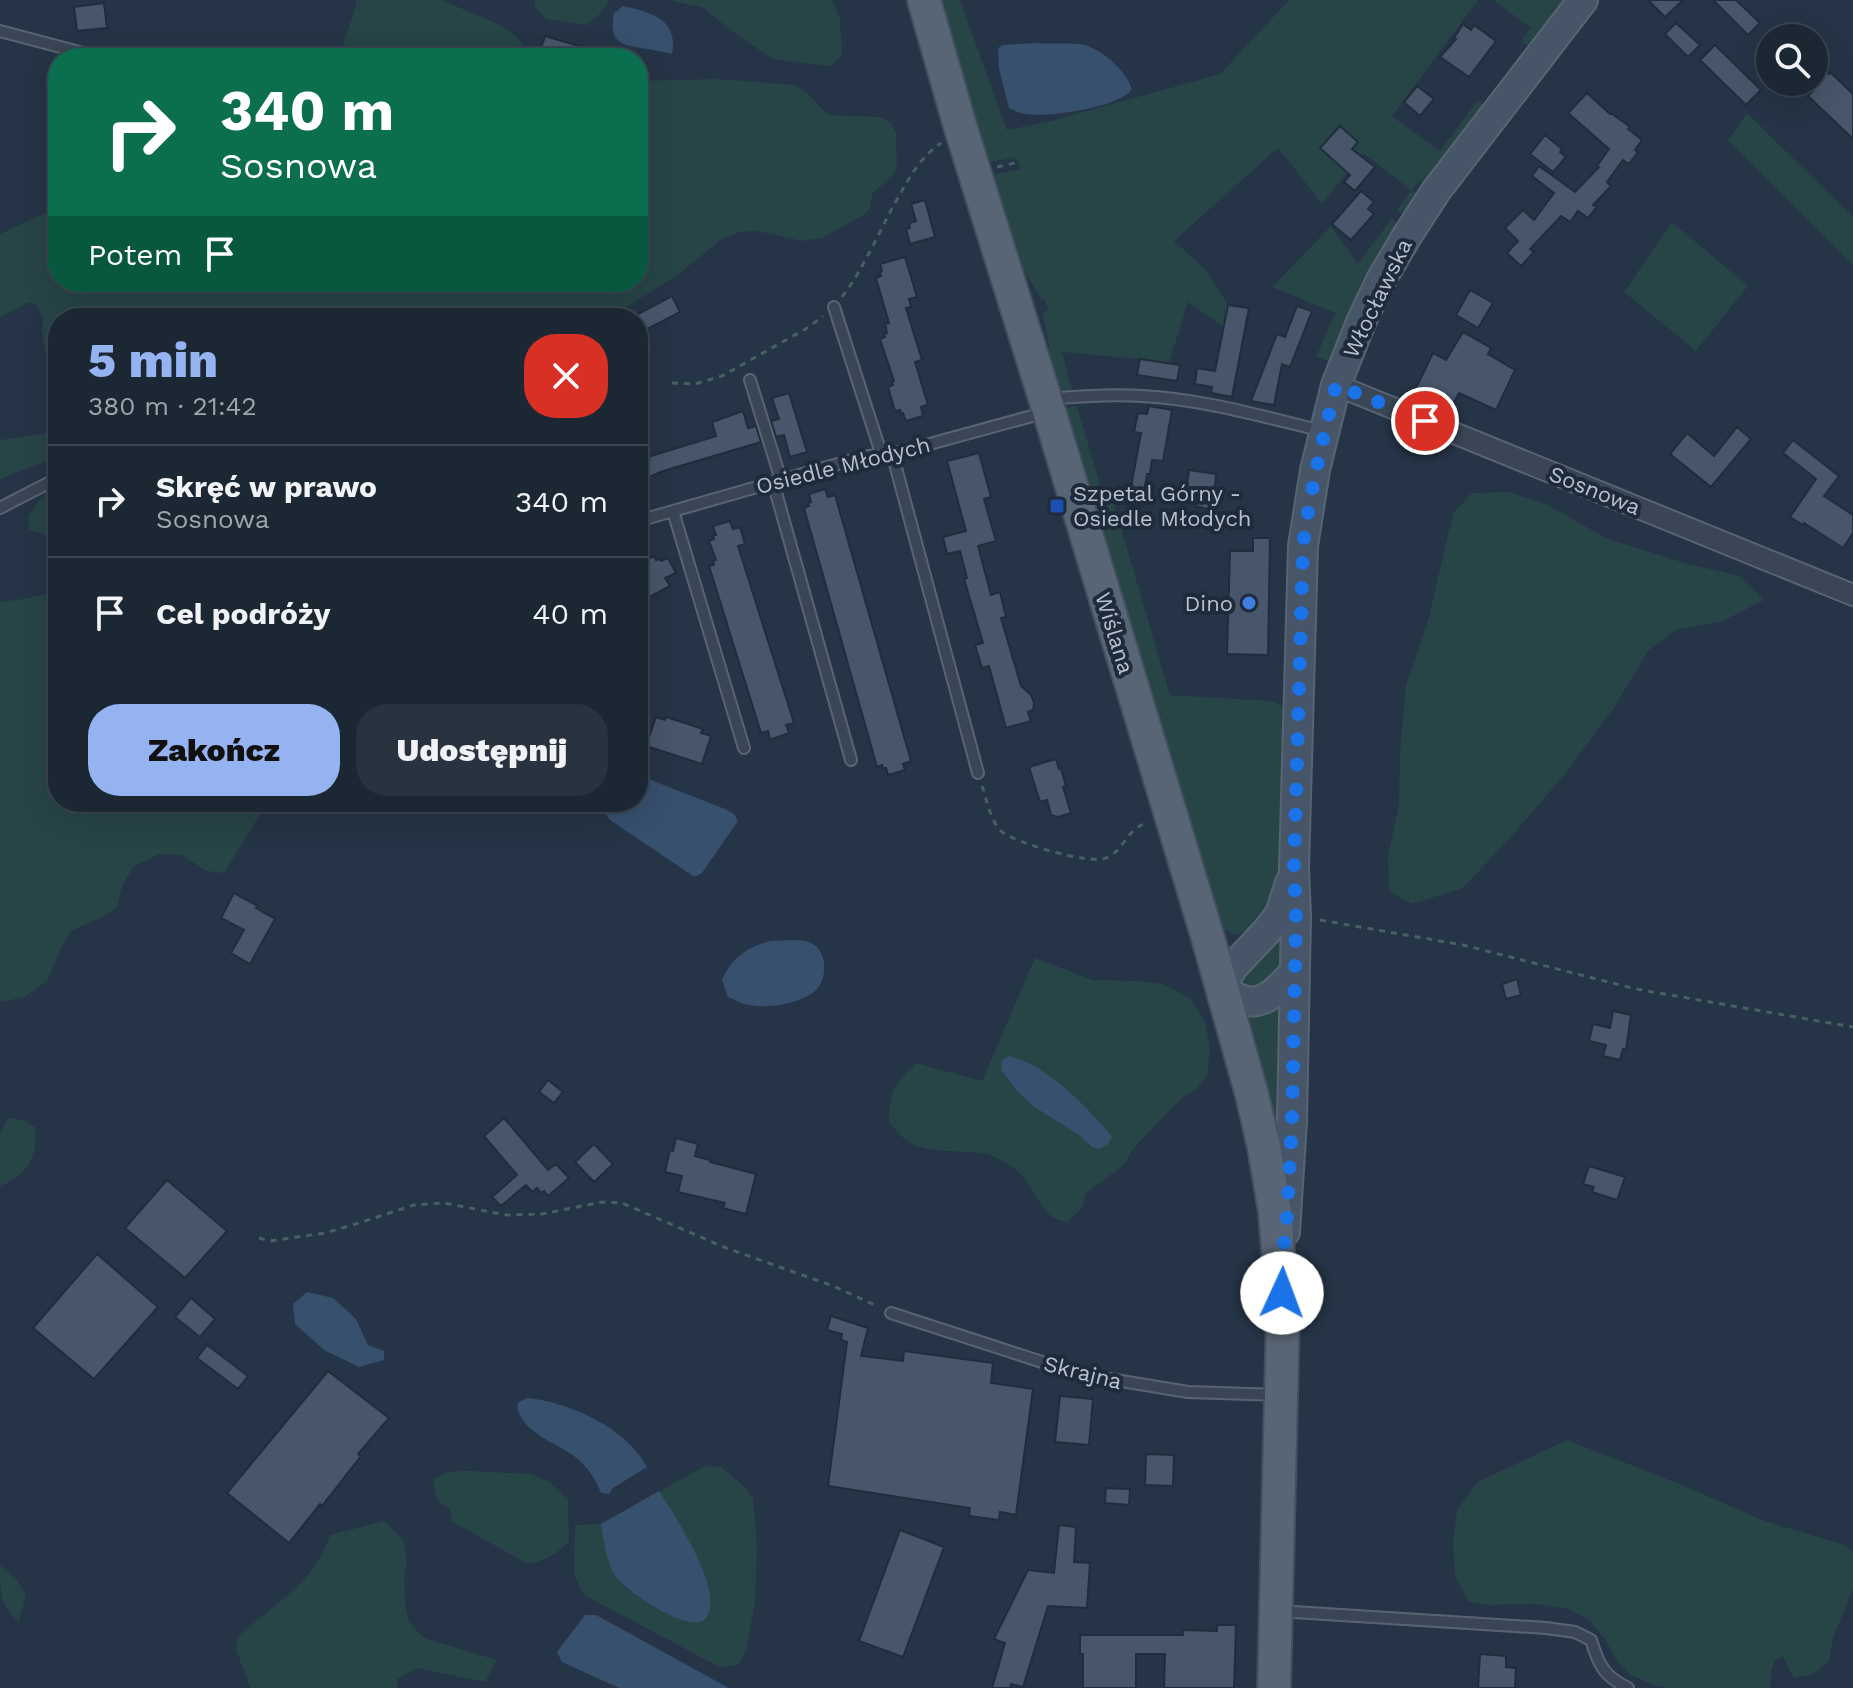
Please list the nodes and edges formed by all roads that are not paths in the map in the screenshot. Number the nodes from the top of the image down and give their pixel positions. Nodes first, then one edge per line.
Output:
1 (924, 0) edge
2 (1583, 0) edge
3 (0, 31) edge
4 (64, 48) edge
5 (834, 307) road end
6 (750, 380) dead end
7 (1336, 385) junction
8 (1047, 405) junction
9 (1325, 431) junction
10 (887, 453) junction
11 (777, 481) junction
12 (48, 483) edge
13 (0, 508) edge
14 (673, 511) junction
15 (648, 518) edge
16 (1853, 595) edge
17 (744, 748) dead end
18 (851, 760) dead end
19 (978, 773) road end
20 (1294, 869) junction
21 (1208, 938) junction
22 (1253, 945) junction
23 (1295, 971) junction
24 (1222, 987) junction
25 (1281, 1272) junction
26 (891, 1313) road end
27 (1281, 1395) junction
28 (1276, 1611) junction
29 (1274, 1688) edge
30 (1628, 1688) edge

1 - 8 main road, Wiślana
2 - 7 main road, Włocławska
3 - 4 lane
5 - 10 lane
6 - 11 lane
7 - 9 main road, Włocławska
7 - 16 street, Sosnowa
8 - 9 lane, Osiedle Młodych
8 - 10 lane, Osiedle Młodych
8 - 21 main road, Wiślana
9 - 20 main road, Włocławska
10 - 11 lane, Osiedle Młodych
10 - 19 lane
11 - 14 lane, Osiedle Młodych
11 - 18 lane
12 - 13 lane
14 - 15 lane, Osiedle Młodych
14 - 17 lane
20 - 22 main road
20 - 23 main road, Włocławska
21 - 22 main road
21 - 24 main road, Wiślana
22 - 24 main road
23 - 24 main road
23 - 25 main road, Włocławska
24 - 25 main road, Wiślana
25 - 27 main road, Wiślana
26 - 27 lane, Skrajna
27 - 28 main road, Wiślana
28 - 29 main road, Wiślana
28 - 30 lane

